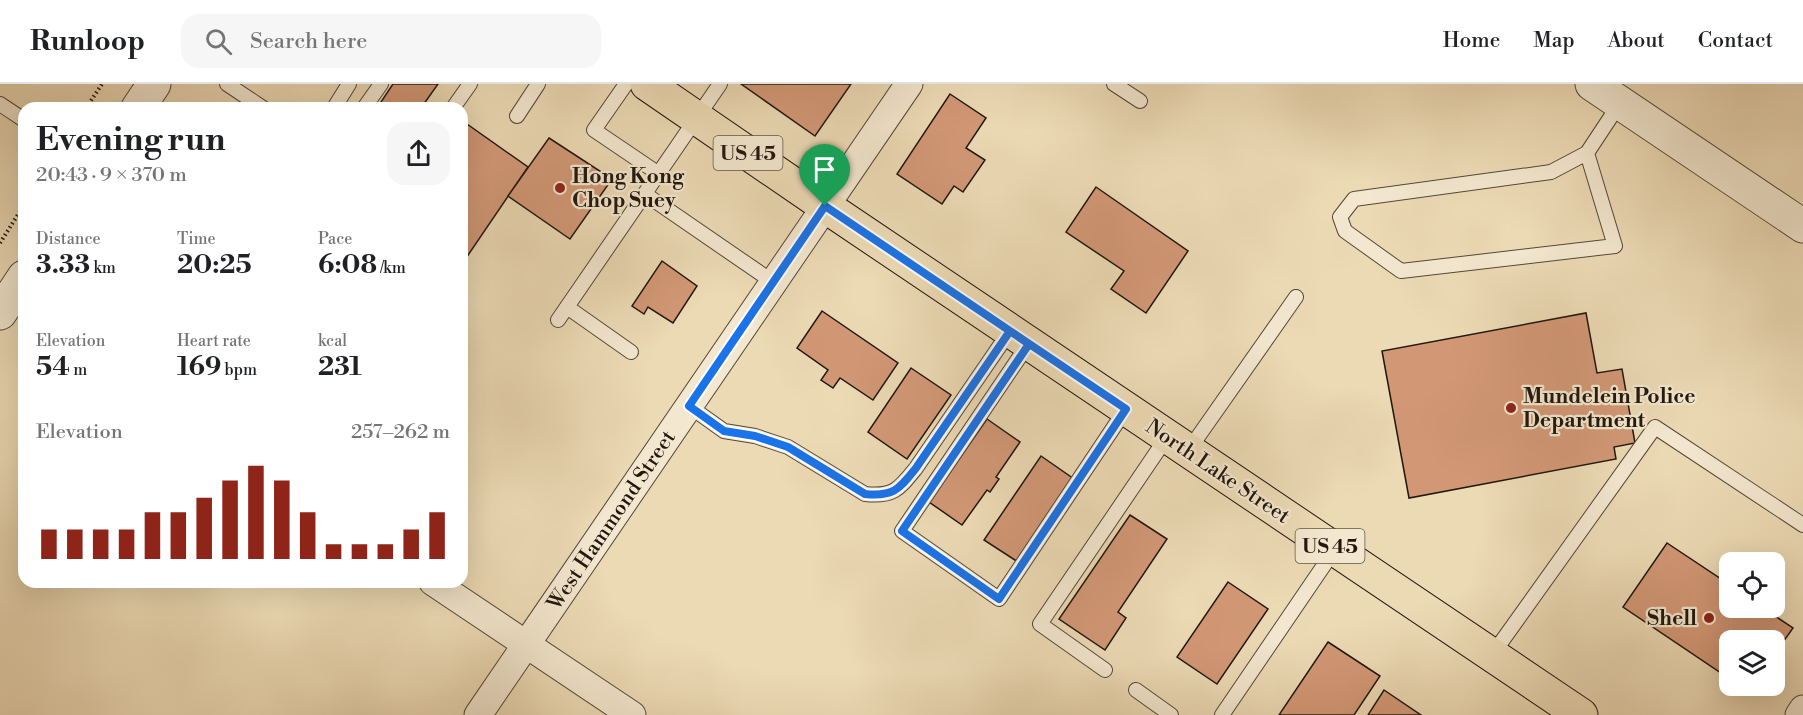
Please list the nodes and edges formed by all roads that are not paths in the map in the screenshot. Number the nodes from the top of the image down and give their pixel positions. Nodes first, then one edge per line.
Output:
1 (154, 84) edge
2 (349, 84) edge
3 (381, 84) edge
4 (470, 84) edge
5 (538, 84) edge
6 (720, 84) edge
7 (909, 84) edge
8 (1114, 84) edge
9 (1592, 84) edge
10 (230, 85) edge
11 (647, 85) edge
12 (1140, 101) dead end
13 (142, 102) edge
14 (254, 102) edge
15 (338, 102) edge
16 (368, 102) edge
17 (457, 102) edge
18 (1620, 103) junction
19 (0, 104) edge
20 (18, 116) edge
21 (517, 116) dead end
22 (697, 118) junction
23 (1587, 153) junction
24 (659, 174) junction
25 (645, 194) junction
26 (825, 206) junction
27 (1803, 226) edge
28 (773, 282) junction
29 (1296, 297) dead end
30 (567, 307) junction
31 (558, 320) dead end
32 (1020, 337) junction
33 (631, 352) dead end
34 (689, 406) junction
35 (1126, 409) junction
36 (1178, 444) junction
37 (1803, 525) edge
38 (1335, 549) junction
39 (442, 588) edge
40 (527, 644) junction
41 (1492, 655) junction
42 (1105, 670) dead end
43 (1136, 690) dead end
44 (1803, 710) edge
45 (478, 715) edge
46 (632, 715) edge
47 (1171, 715) edge
48 (1222, 715) edge
49 (1581, 715) edge
50 (1799, 715) edge

1 - 13 street
2 - 15 lane
3 - 16 lane
4 - 17 lane
5 - 21 lane
6 - 22 lane
7 - 26 street, West Hammond Street
8 - 12 lane
9 - 18 street
10 - 14 lane
11 - 22 main road, North Lake Street / US 45
11 - 24 lane
18 - 23 lane
18 - 27 street
19 - 20 lane
22 - 24 lane
22 - 26 main road, North Lake Street / US 45
23 - 23 lane
24 - 25 lane
25 - 28 lane
25 - 30 lane
26 - 28 street, West Hammond Street
26 - 32 main road, North Lake Street / US 45
28 - 34 street, West Hammond Street
29 - 36 lane
30 - 31 lane
30 - 33 lane
32 - 34 lane
32 - 35 main road, North Lake Street / US 45
32 - 35 lane
34 - 40 street, West Hammond Street
35 - 36 main road, North Lake Street / US 45
36 - 38 main road, North Lake Street / US 45
36 - 42 lane
37 - 41 lane
38 - 41 main road, North Lake Street / US 45
38 - 48 lane
39 - 40 street
40 - 45 street, West Hammond Street
40 - 46 street
41 - 49 main road, North Lake Street / US 45
43 - 47 lane
44 - 50 street

